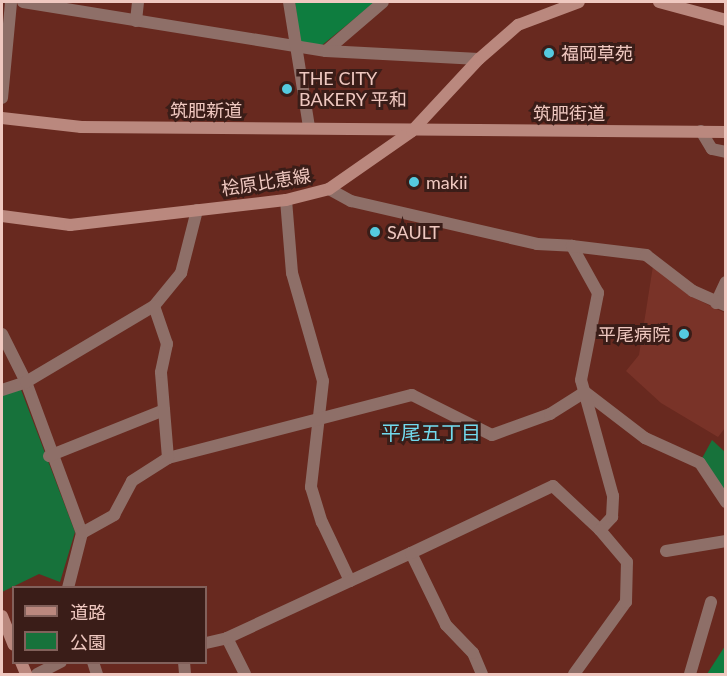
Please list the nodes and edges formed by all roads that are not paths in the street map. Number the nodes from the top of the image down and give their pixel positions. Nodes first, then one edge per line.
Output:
1 (11, 2) edge
2 (23, 2) edge
3 (138, 2) edge
4 (289, 2) edge
5 (383, 2) edge
6 (579, 2) edge
7 (659, 2) edge
8 (563, 3) edge
9 (681, 4) edge
10 (726, 20) edge
11 (136, 21) junction
12 (295, 50) junction
13 (326, 51) junction
14 (479, 59) junction
15 (2, 98) edge
16 (2, 118) edge
17 (309, 127) junction
18 (412, 131) junction
19 (701, 131) junction
20 (726, 132) edge
21 (726, 152) edge
22 (329, 189) junction
23 (286, 200) junction
24 (197, 210) junction
25 (2, 216) edge
26 (572, 246) junction
27 (726, 282) edge
28 (721, 304) edge
29 (154, 306) junction
30 (2, 334) edge
31 (26, 382) junction
32 (2, 390) edge
33 (585, 392) junction
34 (164, 410) junction
35 (323, 417) junction
36 (50, 456) junction
37 (168, 458) junction
38 (726, 502) edge
39 (600, 530) junction
40 (82, 533) junction
41 (726, 541) edge
42 (666, 551) dead end
43 (411, 553) junction
44 (350, 581) junction
45 (69, 586) edge
46 (711, 602) dead end
47 (2, 616) edge
48 (227, 638) junction
49 (12, 640) edge
50 (207, 643) edge
51 (59, 664) edge
52 (37, 675) edge
53 (245, 675) edge
54 (482, 675) edge
55 (574, 675) edge
56 (690, 675) edge

1 - 15 street
2 - 11 street
3 - 11 street
4 - 12 street
5 - 13 street
6 - 8 street, 桧原比恵線
7 - 9 street
8 - 14 street, 桧原比恵線
9 - 10 street
11 - 12 street
12 - 13 street
12 - 17 street
13 - 14 street
14 - 18 street, 桧原比恵線
16 - 17 street, 筑肥新道
17 - 18 street, 筑肥新道
18 - 19 street, 筑肥街道
18 - 22 street, 桧原比恵線
19 - 20 street, 筑肥街道
19 - 21 street
22 - 23 street, 桧原比恵線
22 - 26 street
23 - 24 street, 桧原比恵線
23 - 35 street
24 - 25 street, 桧原比恵線
24 - 29 street
26 - 28 street
26 - 33 street
27 - 28 street
29 - 31 street
29 - 34 street
30 - 31 street
31 - 32 street
31 - 36 street
33 - 35 street
33 - 38 street
33 - 39 street
34 - 36 street
34 - 37 street
35 - 37 street
35 - 44 street
36 - 40 street
37 - 40 street
39 - 43 street
39 - 55 street
40 - 45 street
41 - 42 street
43 - 44 street
43 - 54 street
44 - 48 street
46 - 56 street
47 - 49 street
48 - 50 street
48 - 53 street
51 - 52 street

